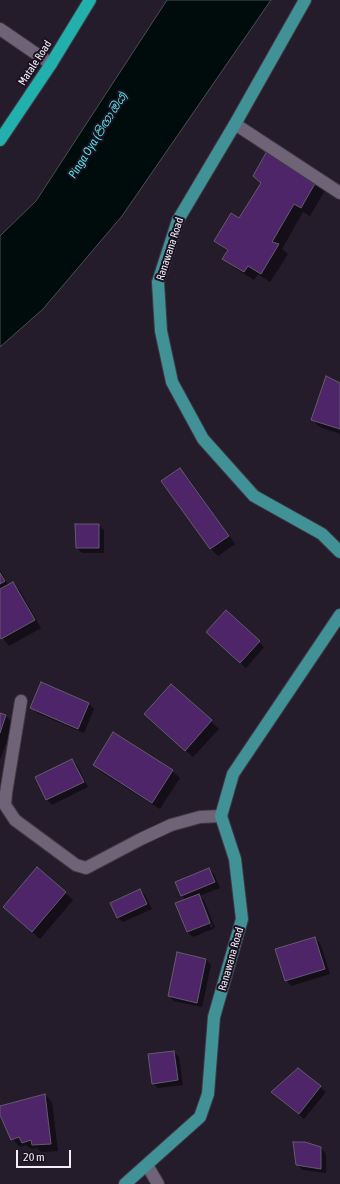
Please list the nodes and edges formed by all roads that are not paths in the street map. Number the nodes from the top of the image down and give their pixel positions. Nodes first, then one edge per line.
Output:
1 (90, 0) edge
2 (305, 0) edge
3 (0, 29) edge
4 (51, 64) junction
5 (235, 124) junction
6 (0, 140) edge
7 (340, 193) edge
8 (340, 552) edge
9 (340, 615) edge
10 (21, 701) dead end
11 (221, 816) junction
12 (147, 1166) junction
13 (125, 1184) edge
14 (158, 1184) edge

1 - 4 highway, Matale Road
2 - 5 main road, Ranawana Road
3 - 4 street
4 - 6 highway, Matale Road
5 - 7 street
5 - 8 main road, Ranawana Road
9 - 11 main road
10 - 11 street
11 - 12 main road, Ranawana Road
12 - 13 main road, Ranawana Road
12 - 14 street

